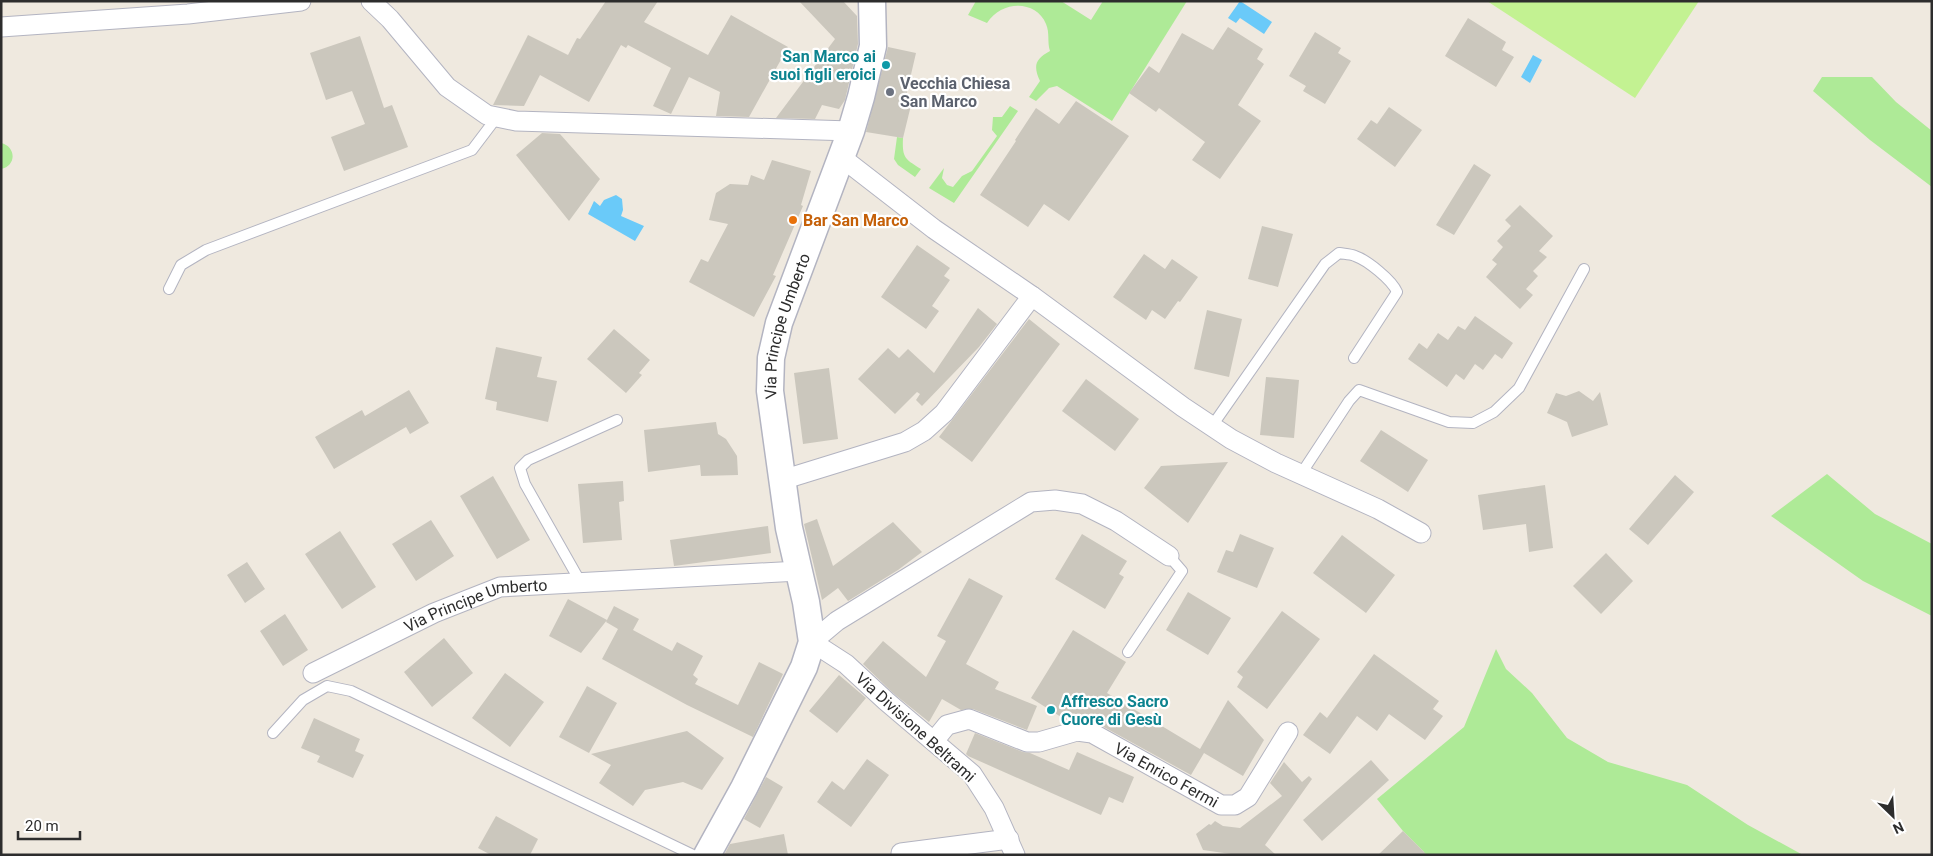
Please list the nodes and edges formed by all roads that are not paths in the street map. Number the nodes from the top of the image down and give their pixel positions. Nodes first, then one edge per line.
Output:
1 (301, 1) edge
2 (372, 1) edge
3 (872, 1) edge
4 (1, 27) edge
5 (497, 117) junction
6 (851, 131) junction
7 (841, 157) junction
8 (1584, 269) dead end
9 (169, 288) dead end
10 (1032, 296) junction
11 (1354, 358) dead end
12 (617, 420) dead end
13 (1212, 426) junction
14 (1301, 474) junction
15 (782, 480) junction
16 (1422, 533) dead end
17 (1169, 556) joint
18 (799, 571) junction
19 (581, 583) junction
20 (812, 642) junction
21 (1128, 652) dead end
22 (313, 673) dead end
23 (1288, 732) dead end
24 (273, 733) dead end
25 (934, 741) junction
26 (1012, 847) edge
27 (901, 853) dead end
28 (693, 855) edge
29 (708, 855) edge

1 - 4 street
2 - 5 street
3 - 6 street, Via Principe Umberto
5 - 6 street
5 - 9 lane
6 - 7 street, Via Principe Umberto
7 - 10 street
7 - 15 street, Via Principe Umberto
8 - 14 lane
10 - 13 street
10 - 15 street
11 - 13 lane
12 - 19 lane
13 - 14 street
14 - 16 street
15 - 18 street, Via Principe Umberto
17 - 20 street
17 - 21 lane
18 - 19 street, Via Principe Umberto
18 - 20 street, Via Principe Umberto
19 - 22 street, Via Principe Umberto
20 - 25 street, Via Divisione Beltrami
20 - 29 street
23 - 25 street, Via Enrico Fermi
24 - 28 lane
25 - 26 street, Via Divisione Beltrami
26 - 27 street

